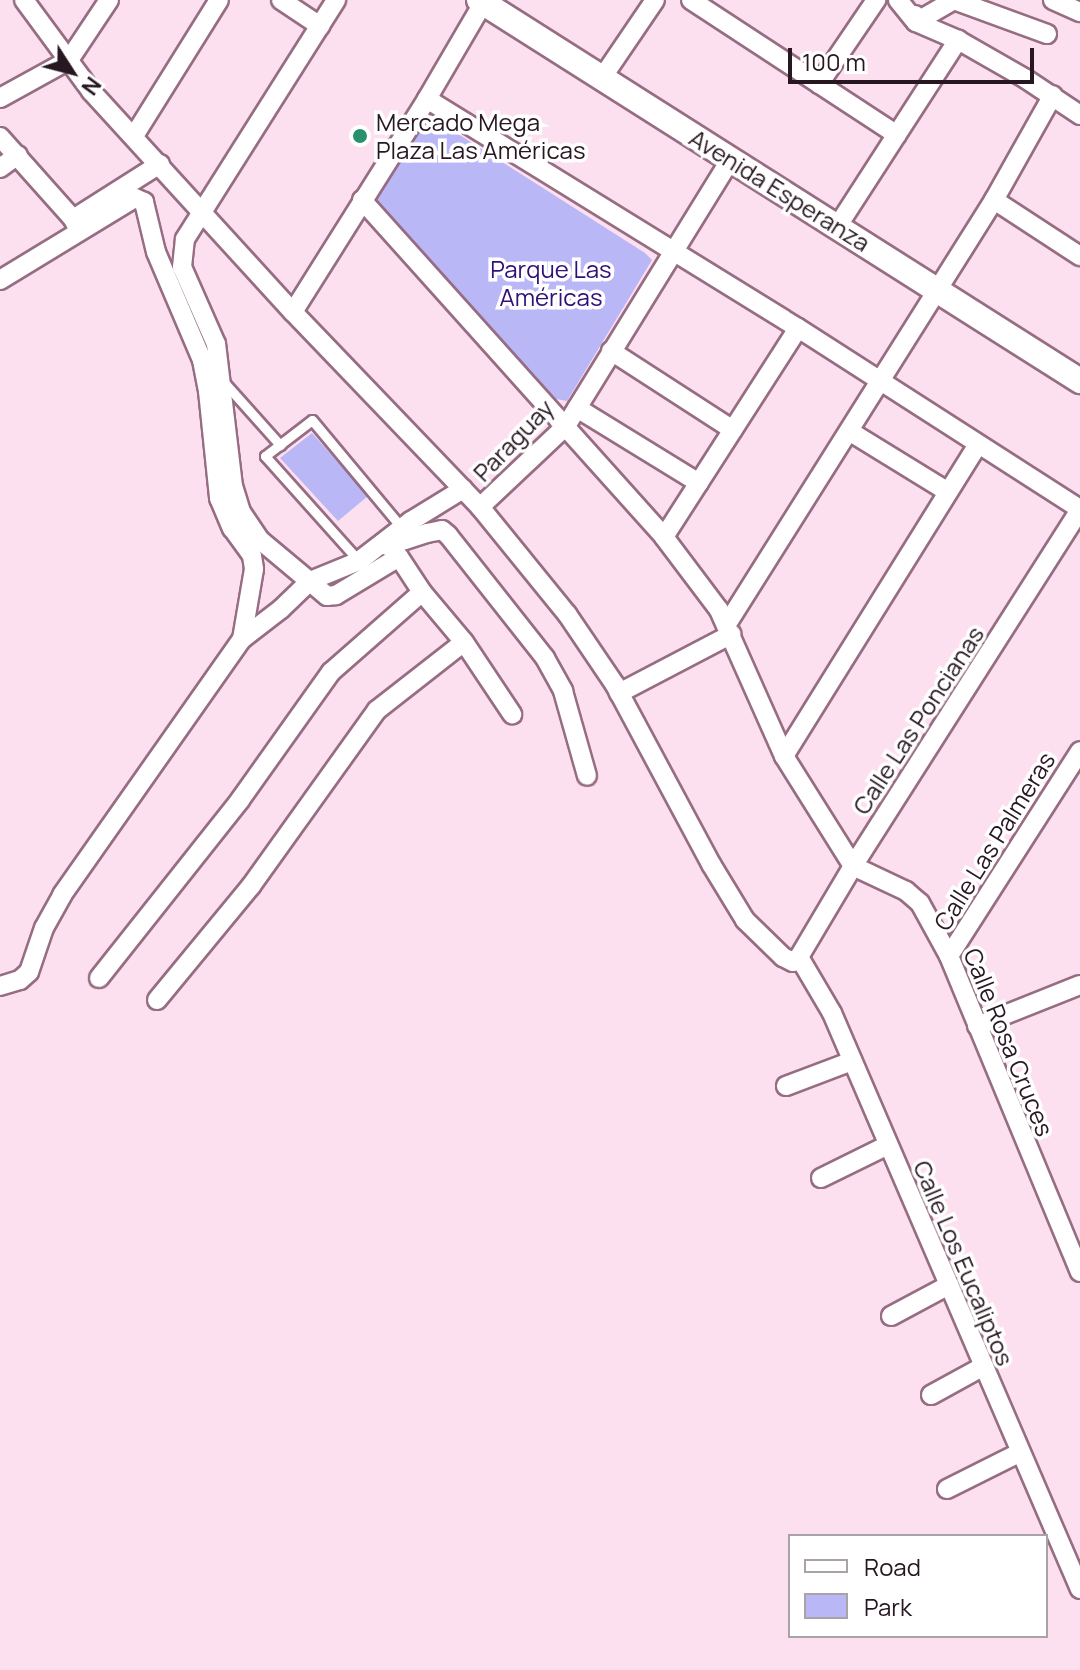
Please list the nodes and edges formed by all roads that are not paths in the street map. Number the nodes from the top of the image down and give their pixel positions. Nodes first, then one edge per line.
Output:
1 (24, 0) edge
2 (109, 0) edge
3 (219, 0) edge
4 (281, 0) edge
5 (336, 0) edge
6 (655, 0) edge
7 (691, 0) edge
8 (876, 0) edge
9 (898, 0) edge
10 (913, 0) edge
11 (953, 0) edge
12 (1053, 0) edge
13 (481, 1) edge
14 (1080, 12) edge
15 (916, 22) junction
16 (320, 26) junction
17 (1047, 34) dead end
18 (958, 40) junction
19 (69, 60) junction
20 (602, 78) junction
21 (819, 84) junction
22 (1053, 95) junction
23 (0, 98) edge
24 (427, 99) junction
25 (1080, 115) edge
26 (897, 135) junction
27 (134, 136) junction
28 (0, 137) edge
29 (18, 155) junction
30 (731, 159) junction
31 (160, 164) junction
32 (0, 168) edge
33 (362, 200) junction
34 (994, 200) junction
35 (203, 214) junction
36 (76, 225) junction
37 (837, 227) junction
38 (671, 251) junction
39 (1080, 256) edge
40 (0, 280) edge
41 (936, 290) junction
42 (293, 312) junction
43 (798, 328) junction
44 (611, 351) junction
45 (221, 378) junction
46 (1080, 381) edge
47 (879, 383) junction
48 (577, 408) junction
49 (566, 426) junction
50 (733, 430) junction
51 (849, 431) junction
52 (978, 444) junction
53 (280, 445) junction
54 (699, 483) junction
55 (463, 489) junction
56 (948, 492) junction
57 (480, 507) junction
58 (1080, 509) edge
59 (402, 528) junction
60 (664, 537) junction
61 (380, 548) junction
62 (359, 561) junction
63 (310, 581) junction
64 (422, 592) junction
65 (730, 629) junction
66 (242, 639) junction
67 (464, 642) junction
68 (619, 693) junction
69 (512, 714) dead end
70 (1080, 751) edge
71 (784, 756) junction
72 (587, 776) dead end
73 (853, 866) junction
74 (949, 956) junction
75 (799, 957) junction
76 (99, 978) dead end
77 (1080, 985) edge
78 (0, 986) edge
79 (157, 1000) dead end
80 (977, 1026) junction
81 (852, 1061) junction
82 (786, 1086) dead end
83 (888, 1145) junction
84 (821, 1178) dead end
85 (1080, 1272) edge
86 (949, 1285) junction
87 (891, 1316) dead end
88 (982, 1367) junction
89 (931, 1395) dead end
90 (1019, 1453) junction
91 (947, 1489) dead end
92 (1074, 1560) edge
93 (1080, 1589) edge

1 - 19 street
2 - 19 street
3 - 27 street
4 - 16 street
5 - 16 street
6 - 20 street
7 - 21 street
8 - 21 street
9 - 15 street
10 - 15 street
11 - 15 street
11 - 17 street
12 - 14 street
13 - 20 street, Avenida Esperanza
13 - 24 street
15 - 18 street
16 - 35 street
18 - 22 street
18 - 26 street
19 - 23 street
19 - 27 street
20 - 30 street, Avenida Esperanza
21 - 26 street
22 - 25 street
22 - 34 street
24 - 33 street
24 - 38 street
26 - 37 street
27 - 31 street
28 - 29 street
29 - 32 street
29 - 36 street
30 - 37 street, Avenida Esperanza
30 - 38 street, Paraguay
31 - 35 street
31 - 36 street
33 - 42 street
33 - 49 street
34 - 39 street
34 - 41 street
35 - 42 street
35 - 45 street
36 - 40 street
36 - 66 street
37 - 41 street, Avenida Esperanza
38 - 43 street
38 - 44 street, Paraguay
41 - 46 street, Avenida Esperanza
41 - 47 street
42 - 55 street
43 - 47 street
43 - 50 street
44 - 48 street, Paraguay
44 - 50 street
45 - 53 lane
45 - 63 street
47 - 51 street
47 - 52 street
48 - 49 street, Paraguay
48 - 54 street
49 - 57 street, Paraguay
49 - 60 street
50 - 54 street
51 - 56 street
51 - 65 street
52 - 56 street
52 - 58 street
53 - 59 lane
53 - 62 lane
54 - 60 street
55 - 57 street
55 - 59 street
56 - 71 street
57 - 68 street
58 - 73 street, Calle Las Poncianas
59 - 61 street
60 - 65 street
61 - 62 street
61 - 72 street
62 - 63 street
63 - 64 street
63 - 66 street
64 - 67 street
64 - 76 street
65 - 68 street
65 - 71 street
66 - 78 street
67 - 69 street
67 - 79 street
68 - 75 street
70 - 74 street, Calle Las Palmeras
71 - 73 street
73 - 74 street, Calle Rosa Cruces
73 - 75 street, Calle Las Poncianas
74 - 80 street, Calle Rosa Cruces
75 - 81 street, Calle Los Eucaliptos
77 - 80 street
80 - 85 street, Calle Rosa Cruces
81 - 82 street
81 - 83 street, Calle Los Eucaliptos
83 - 84 street
83 - 86 street, Calle Los Eucaliptos
86 - 87 street
86 - 88 street, Calle Los Eucaliptos
88 - 89 street
88 - 90 street, Calle Los Eucaliptos
90 - 91 street
90 - 92 street, Calle Los Eucaliptos
92 - 93 street, Calle Los Eucaliptos

